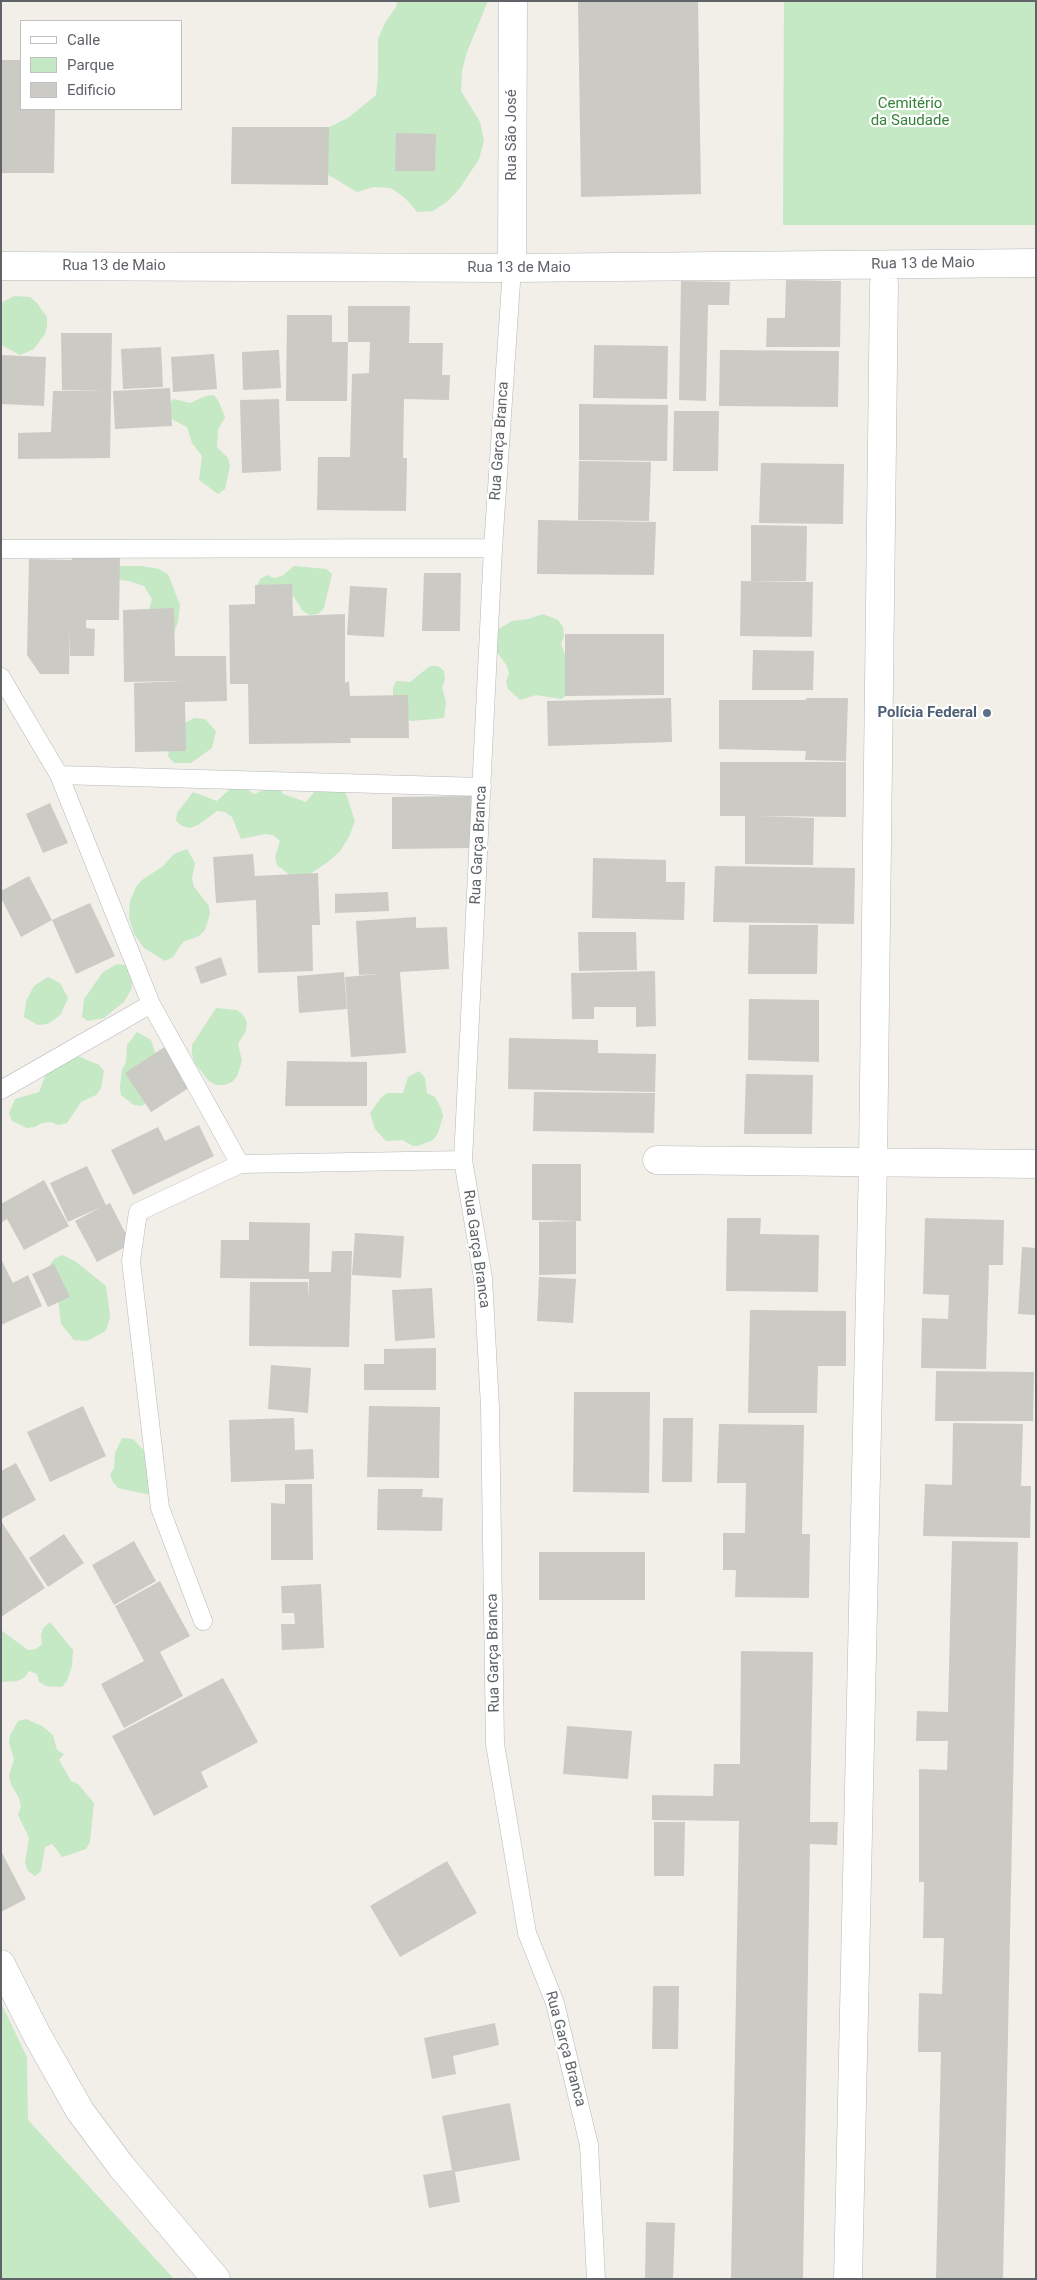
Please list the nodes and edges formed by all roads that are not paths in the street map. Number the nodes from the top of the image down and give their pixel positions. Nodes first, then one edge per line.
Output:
1 (513, 1) edge
2 (1036, 263) edge
3 (1, 266) edge
4 (512, 268) junction
5 (884, 284) dead end
6 (493, 548) junction
7 (1, 549) edge
8 (3, 686) edge
9 (59, 775) junction
10 (482, 787) junction
11 (151, 1004) junction
12 (1, 1090) edge
13 (463, 1160) junction
14 (657, 1160) dead end
15 (873, 1162) junction
16 (240, 1164) junction
17 (1036, 1164) edge
18 (203, 1621) dead end
19 (1, 1964) edge
20 (216, 2279) edge
21 (596, 2279) edge
22 (848, 2279) edge

1 - 4 street, Rua São José
2 - 4 street, Rua 13 de Maio
3 - 4 street, Rua 13 de Maio
4 - 6 lane, Rua Garça Branca
5 - 15 street
6 - 7 lane
6 - 10 lane, Rua Garça Branca
8 - 9 lane
9 - 10 lane
9 - 11 lane
10 - 13 lane, Rua Garça Branca
11 - 12 lane
11 - 16 lane
13 - 16 lane
13 - 21 lane, Rua Garça Branca
14 - 15 street
15 - 17 street
15 - 22 street
16 - 18 lane
19 - 20 street

